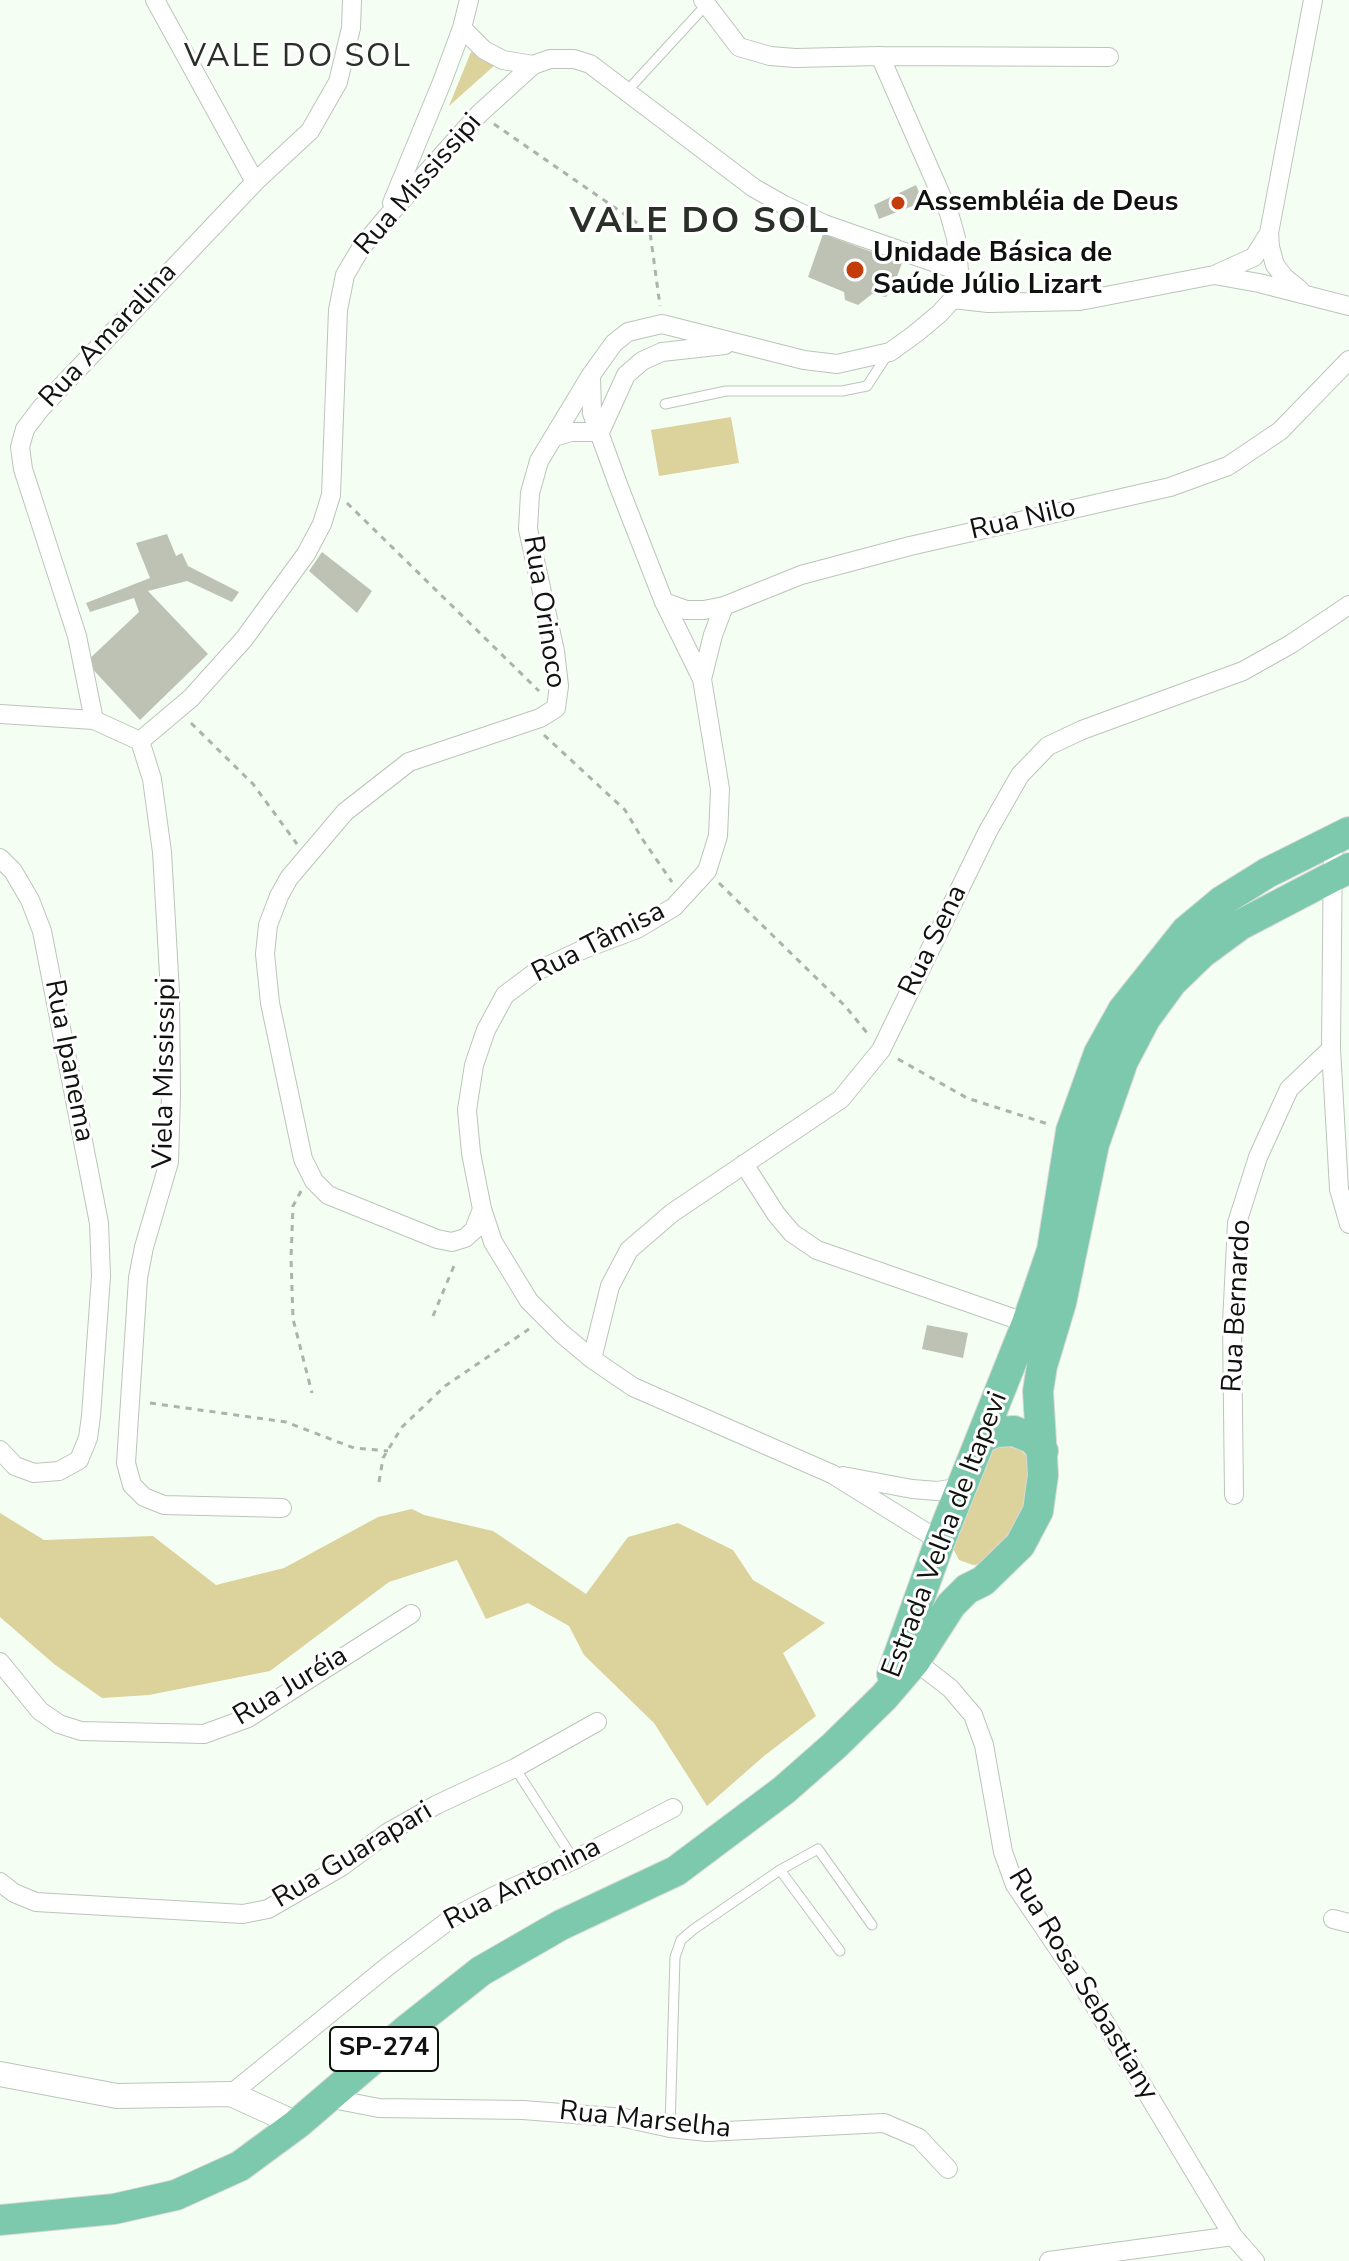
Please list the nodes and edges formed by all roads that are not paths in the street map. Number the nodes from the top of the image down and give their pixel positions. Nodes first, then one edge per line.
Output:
1 (352, 0) edge
2 (469, 0) edge
3 (1313, 0) edge
4 (704, 3) edge
5 (153, 4) edge
6 (462, 28) junction
7 (880, 56) junction
8 (1109, 57) dead end
9 (533, 65) junction
10 (627, 91) junction
11 (255, 182) junction
12 (386, 218) junction
13 (1269, 233) junction
14 (959, 271) junction
15 (1214, 275) junction
16 (1312, 298) junction
17 (953, 299) junction
18 (1349, 306) edge
19 (740, 344) junction
20 (890, 352) junction
21 (1349, 360) edge
22 (591, 375) junction
23 (665, 404) dead end
24 (600, 432) junction
25 (554, 437) junction
26 (664, 602) junction
27 (1349, 605) edge
28 (724, 606) junction
29 (702, 679) junction
30 (0, 714) edge
31 (94, 720) junction
32 (140, 741) junction
33 (1341, 836) edge
34 (0, 858) edge
35 (1341, 872) edge
36 (1341, 930) edge
37 (1333, 991) junction
38 (1349, 1005) edge
39 (1331, 1049) junction
40 (744, 1164) junction
41 (482, 1209) junction
42 (1349, 1224) edge
43 (1027, 1323) junction
44 (592, 1359) junction
45 (982, 1438) junction
46 (0, 1450) edge
47 (1043, 1451) junction
48 (832, 1474) junction
49 (962, 1487) junction
50 (1234, 1495) dead end
51 (282, 1508) dead end
52 (940, 1541) junction
53 (996, 1569) junction
54 (411, 1614) dead end
55 (915, 1661) junction
56 (0, 1662) edge
57 (884, 1697) junction
58 (597, 1722) dead end
59 (515, 1768) junction
60 (673, 1808) dead end
61 (574, 1860) junction
62 (780, 1870) junction
63 (0, 1882) edge
64 (872, 1925) dead end
65 (840, 1951) dead end
66 (0, 2074) edge
67 (231, 2094) junction
68 (327, 2098) junction
69 (297, 2124) junction
70 (670, 2128) junction
71 (948, 2169) dead end
72 (0, 2220) edge
73 (1233, 2236) junction
74 (1049, 2261) edge
75 (1255, 2261) edge

1 - 11 street, Rua Amaralina
2 - 6 street
3 - 13 street
4 - 7 street
4 - 10 lane
5 - 11 street
6 - 9 street
6 - 12 street
7 - 8 street
7 - 14 street
9 - 10 street
9 - 12 street, Rua Mississipi
10 - 14 street
11 - 31 street, Rua Amaralina
12 - 32 street, Rua Mississipi
13 - 15 street
13 - 16 street
14 - 17 street
15 - 16 street
15 - 17 street
16 - 18 street
17 - 20 street
19 - 20 street
19 - 22 street, Rua Orinoco
19 - 24 street
20 - 23 lane
21 - 28 street, Rua Nilo
22 - 24 street, Rua Tâmisa
22 - 25 street, Rua Orinoco
24 - 25 street
24 - 26 street, Rua Tâmisa
25 - 41 street, Rua Orinoco
26 - 28 street, Rua Nilo
26 - 29 street, Rua Tâmisa
27 - 40 street, Rua Sena
28 - 29 street
29 - 41 street, Rua Tâmisa
30 - 31 street
31 - 32 street
32 - 51 street, Viela Mississipi
33 - 35 street
33 - 43 main road, Estrada Velha de Itapevi
34 - 46 street, Rua Ipanema
35 - 36 street
35 - 47 main road, Estrada Velha de Itapevi
36 - 37 street
37 - 38 street
37 - 39 street
39 - 42 street
39 - 50 street, Rua Bernardo
40 - 43 street
40 - 44 street, Rua Sena
41 - 44 street, Rua Tâmisa
43 - 45 main road, Estrada Velha de Itapevi
44 - 48 street, Rua Tâmisa
45 - 47 main road
45 - 49 main road, Estrada Velha de Itapevi
47 - 53 main road, Estrada Velha de Itapevi
48 - 49 street, Rua Tâmisa
48 - 52 street, Rua Tâmisa
49 - 52 main road, Estrada Velha de Itapevi
52 - 53 main road
52 - 57 main road, Estrada Velha de Itapevi
53 - 55 main road, Estrada Velha de Itapevi
54 - 56 street, Rua Juréia
55 - 57 main road, Estrada Velha de Itapevi
55 - 73 street, Rua Rosa Sebastiany
57 - 68 main road, SP-274
58 - 59 street, Rua Guarapari
59 - 61 lane
59 - 63 street, Rua Guarapari
60 - 61 street, Rua Antonina
61 - 67 street, Rua Antonina
62 - 64 lane
62 - 65 lane
62 - 70 lane
66 - 67 street
67 - 69 street
68 - 69 main road, SP-274
68 - 70 street, Rua Marselha
69 - 72 main road, SP-274
70 - 71 street, Rua Marselha
73 - 74 street
73 - 75 street, Rua Rosa Sebastiany

